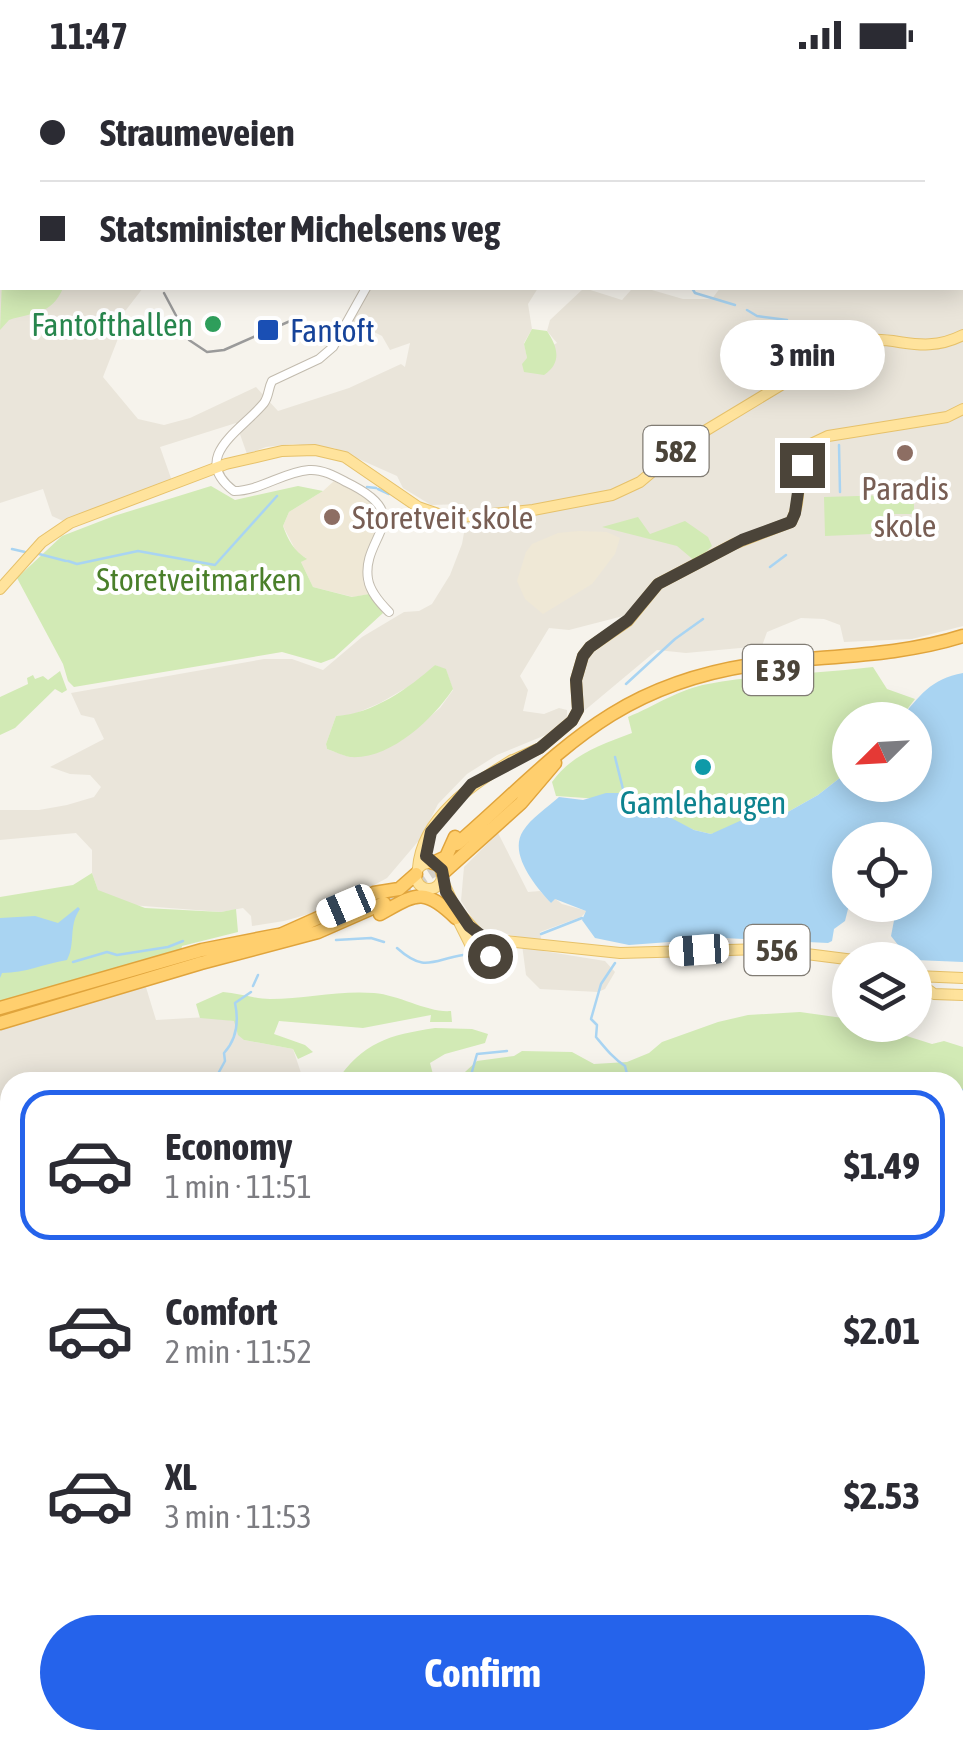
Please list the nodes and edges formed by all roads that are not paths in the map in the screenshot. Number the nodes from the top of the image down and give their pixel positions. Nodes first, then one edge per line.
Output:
1 (365, 290) edge
2 (961, 334) edge
3 (963, 409) edge
4 (222, 446) junction
5 (244, 459) junction
6 (220, 470) junction
7 (368, 470) junction
8 (0, 590) edge
9 (388, 612) dead end
10 (963, 636) edge
11 (963, 644) edge
12 (564, 746) junction
13 (555, 764) junction
14 (427, 838) junction
15 (437, 869) junction
16 (421, 879) junction
17 (384, 903) junction
18 (456, 918) junction
19 (284, 938) junction
20 (484, 938) junction
21 (524, 942) junction
22 (471, 946) junction
23 (218, 953) junction
24 (492, 954) junction
25 (832, 960) edge
26 (932, 975) edge
27 (963, 976) edge
28 (932, 988) edge
29 (932, 988) edge
30 (937, 994) junction
31 (963, 995) edge
32 (0, 1008) edge
33 (0, 1024) edge

1 - 4 street
2 - 7 main road, 582
3 - 14 main road
4 - 5 street
4 - 6 street
5 - 6 main road, 582
5 - 7 main road, 582
6 - 7 main road, 582
6 - 8 main road, 582
6 - 9 street
10 - 12 highway, E 39
11 - 13 highway, E 39
12 - 13 highway, E 39
12 - 15 highway, E 39
13 - 15 highway, E 39
14 - 15 main road
14 - 16 main road
15 - 16 main road, E 39
15 - 16 main road, E 39
15 - 20 main road
16 - 17 highway, E 39
16 - 18 main road
16 - 19 highway, E 39
17 - 18 highway, E 39
17 - 19 highway, E 39
18 - 22 main road
19 - 23 highway, E 39
20 - 21 main road, 556
20 - 22 main road
20 - 24 main road
21 - 24 main road, 556
21 - 25 main road, 556
22 - 24 main road
23 - 32 highway, E 39
23 - 33 highway, E 39
26 - 27 main road
28 - 30 main road
29 - 30 main road
30 - 31 main road

